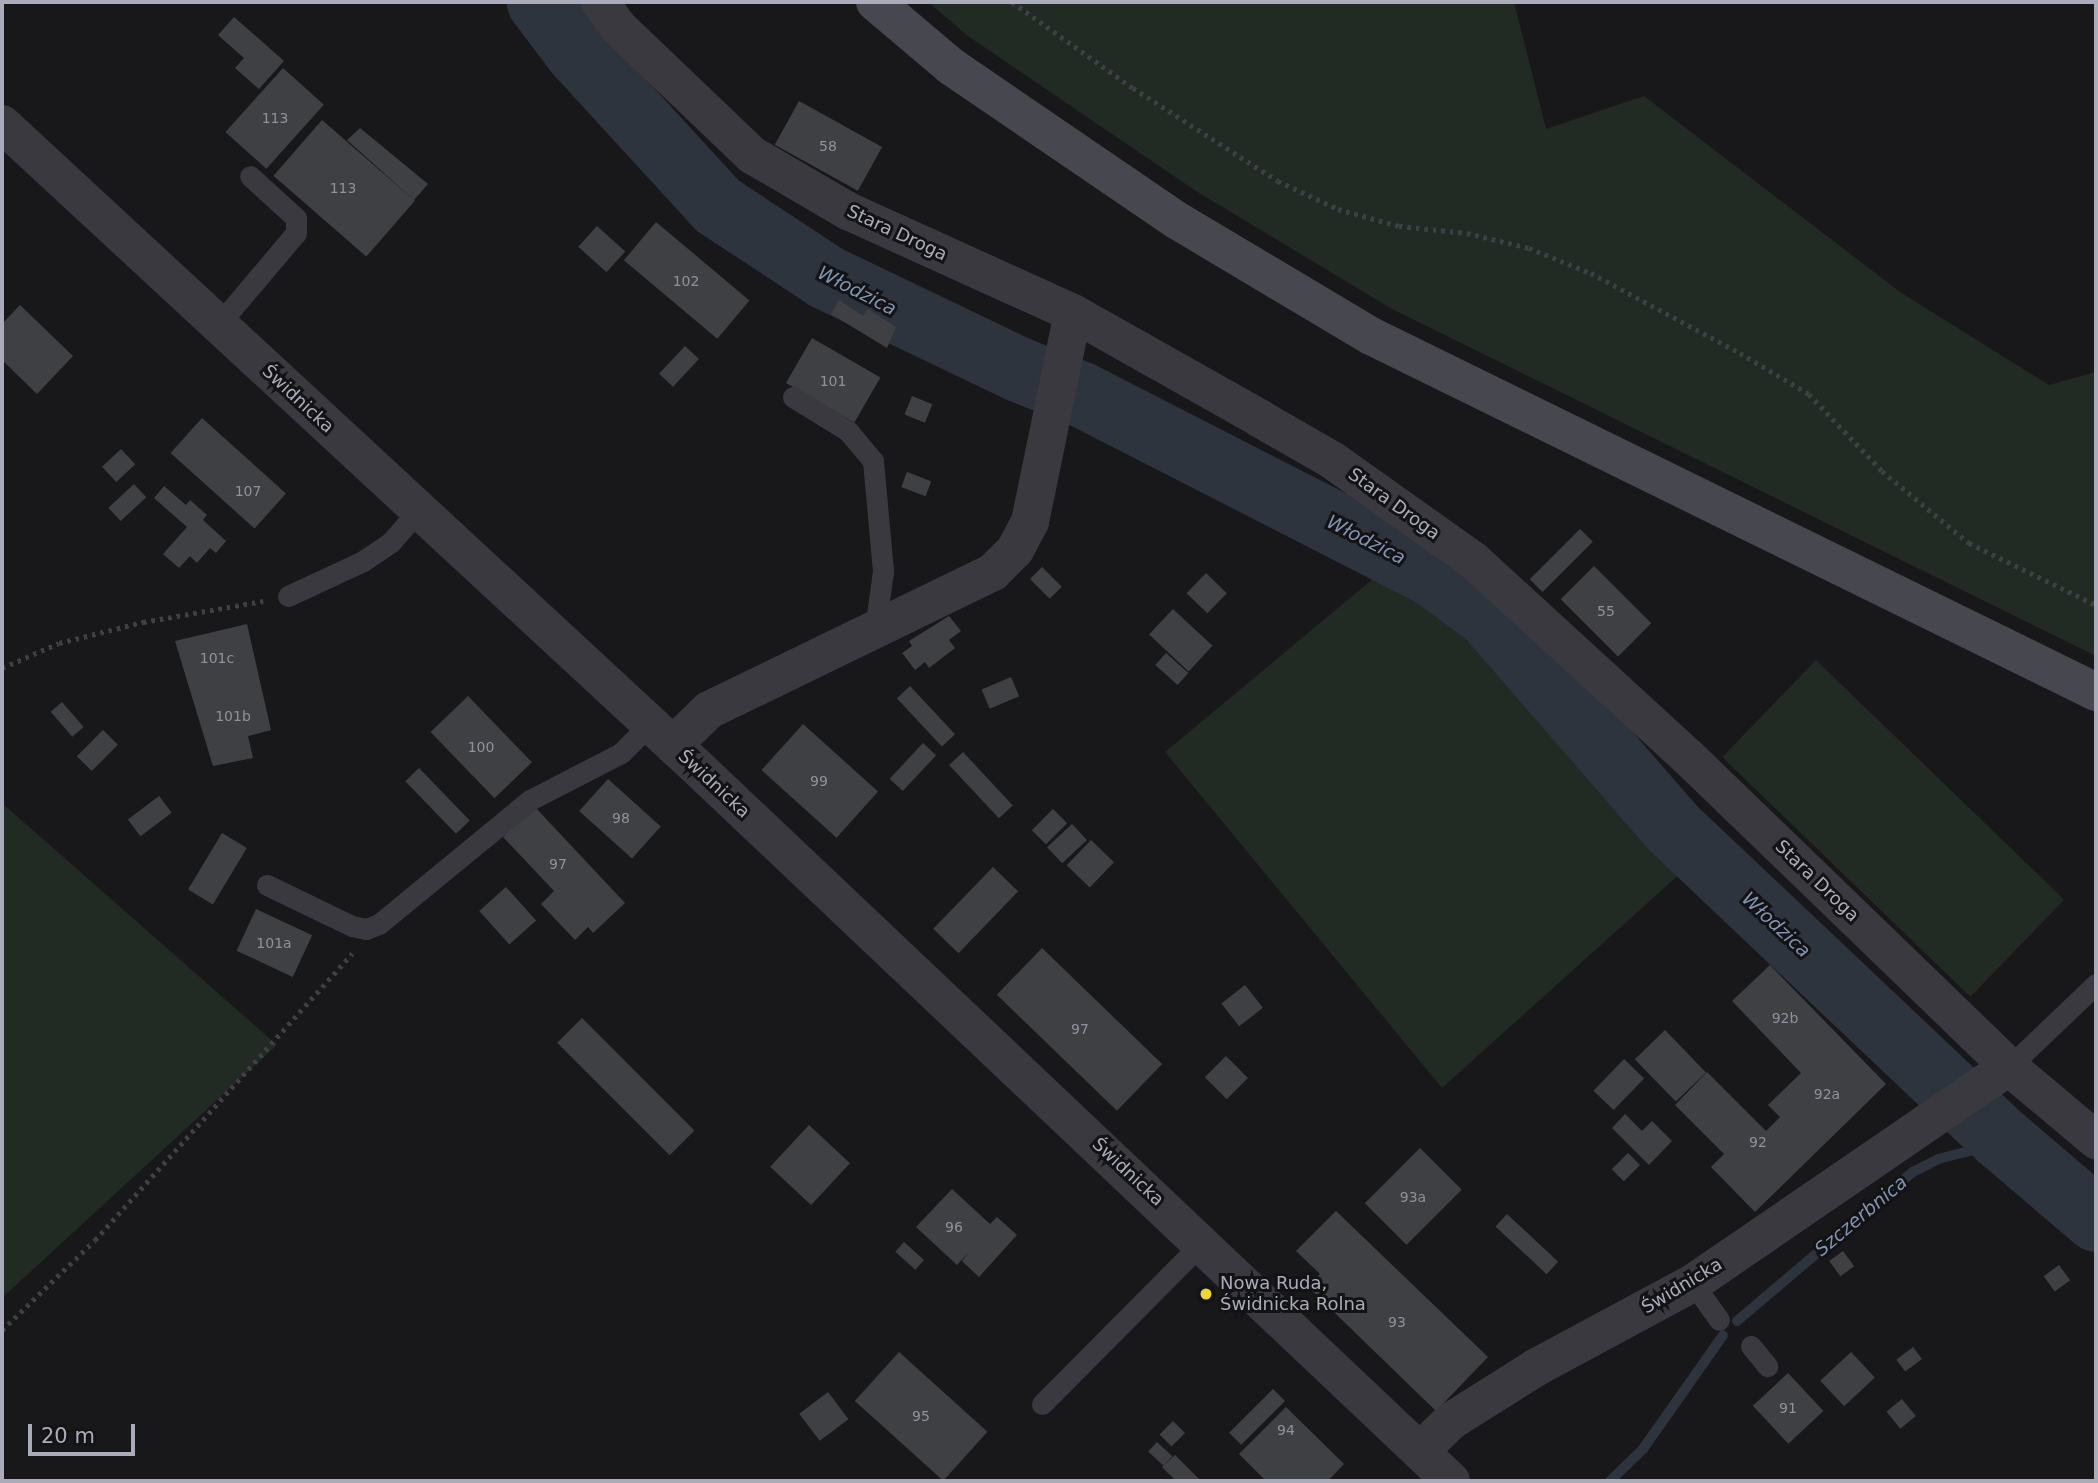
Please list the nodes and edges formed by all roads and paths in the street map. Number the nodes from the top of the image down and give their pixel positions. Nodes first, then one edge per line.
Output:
1 (600, 2) edge
2 (874, 2) edge
3 (1012, 2) edge
4 (2, 124) edge
5 (250, 176) dead end
6 (1071, 323) junction
7 (219, 324) junction
8 (793, 397) dead end
9 (418, 511) junction
10 (288, 596) joint
11 (2096, 605) edge
12 (875, 630) junction
13 (2, 668) edge
14 (2096, 692) edge
15 (662, 734) junction
16 (267, 885) dead end
17 (379, 924) junction
18 (2096, 984) edge
19 (2001, 1073) junction
20 (2096, 1140) edge
21 (1203, 1242) junction
22 (1693, 1283) junction
23 (1719, 1320) dead end
24 (2, 1330) edge
25 (1751, 1346) dead end
26 (1767, 1366) dead end
27 (1042, 1404) dead end
28 (1420, 1451) junction
29 (1451, 1481) edge

1 - 6 street, Stara Droga
2 - 14 main road
3 - 11 path
4 - 7 street, Świdnicka
5 - 7 lane
6 - 12 street
6 - 19 street, Stara Droga
7 - 9 street, Świdnicka
8 - 12 lane
9 - 10 lane
9 - 15 street, Świdnicka
10 - 13 path
12 - 15 street
15 - 17 lane
15 - 21 street, Świdnicka
16 - 17 lane
17 - 24 path
18 - 19 lane
19 - 20 street, Stara Droga
19 - 22 street, Świdnicka
21 - 27 lane
21 - 28 street, Świdnicka
22 - 23 lane
22 - 28 street, Świdnicka
25 - 26 lane
28 - 29 street, Świdnicka

